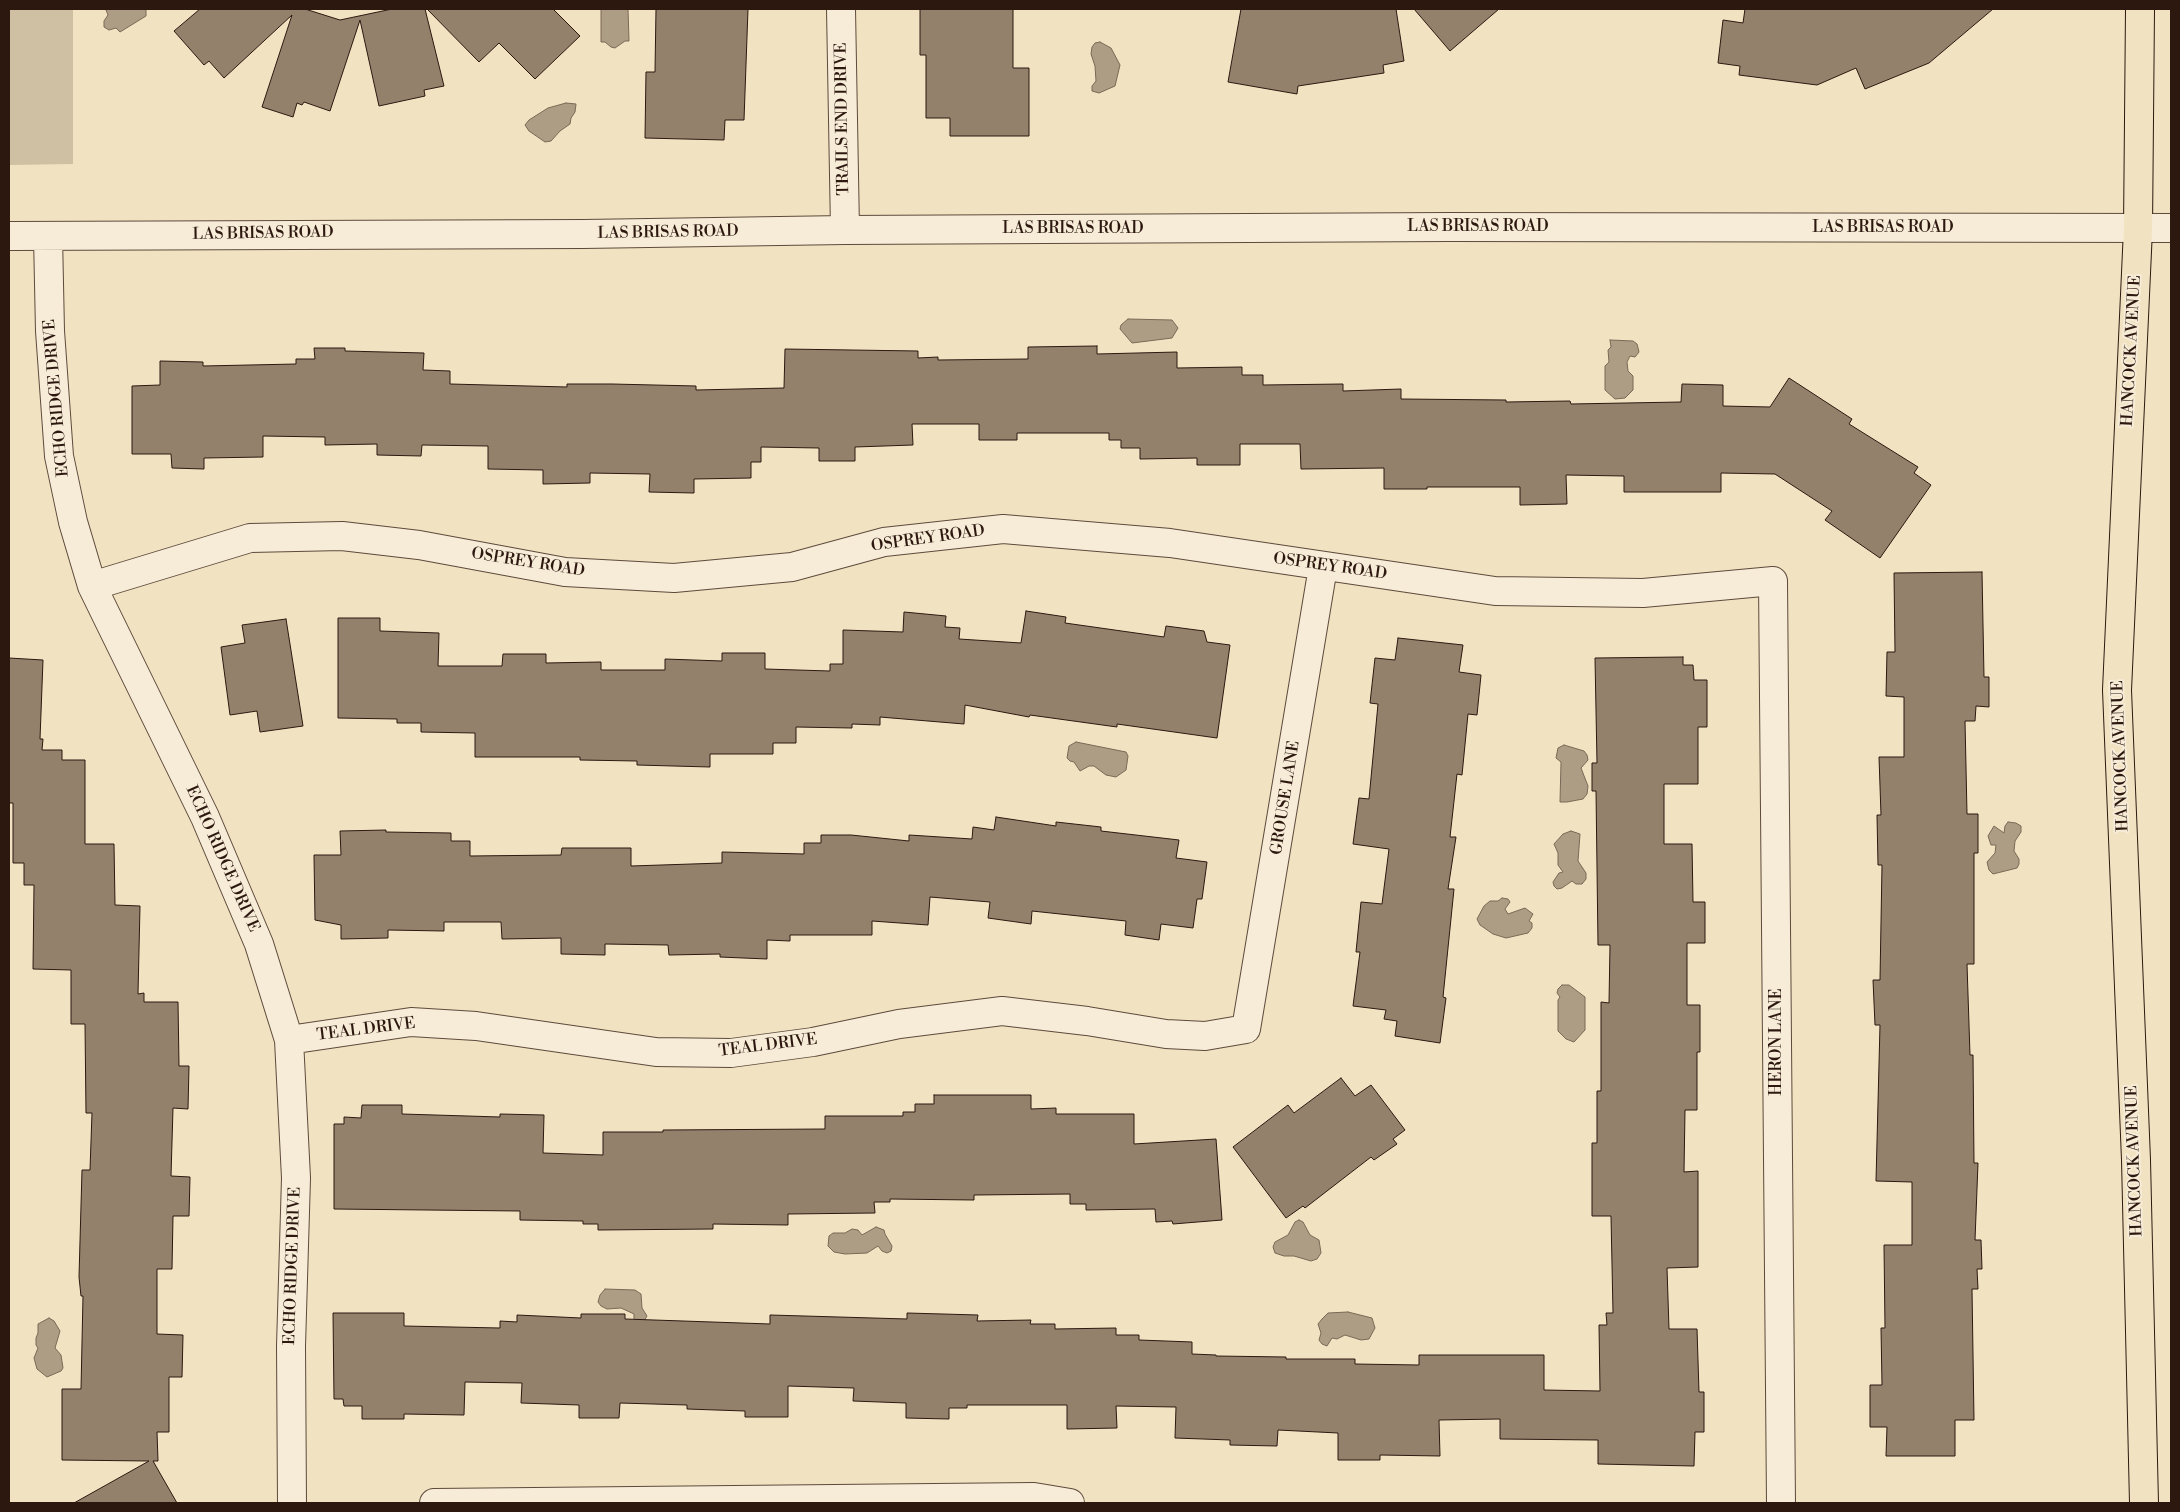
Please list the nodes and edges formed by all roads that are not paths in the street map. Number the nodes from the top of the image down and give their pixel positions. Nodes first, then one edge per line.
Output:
1 (841, 9) edge
2 (2140, 9) edge
3 (2138, 228) junction
4 (2171, 228) edge
5 (845, 230) junction
6 (9, 236) edge
7 (48, 236) junction
8 (1323, 567) junction
9 (1772, 581) joint
10 (92, 586) junction
11 (1246, 1029) joint
12 (289, 1040) junction
13 (292, 1503) edge
14 (434, 1503) edge
15 (1070, 1503) edge
16 (1780, 1503) edge
17 (2144, 1503) edge

1 - 5 street, TRAILS END DRIVE
2 - 3 main road, HANCOCK AVENUE
3 - 4 street, LAS BRISAS ROAD
3 - 5 street, LAS BRISAS ROAD
3 - 17 main road, HANCOCK AVENUE
5 - 7 street, LAS BRISAS ROAD
6 - 7 street, LAS BRISAS ROAD
7 - 10 street, ECHO RIDGE DRIVE
8 - 9 street, OSPREY ROAD
8 - 10 street, OSPREY ROAD
8 - 11 street, GROUSE LANE
9 - 16 street, HERON LANE
10 - 12 street, ECHO RIDGE DRIVE
11 - 12 street, TEAL DRIVE
12 - 13 street, ECHO RIDGE DRIVE
14 - 15 street

